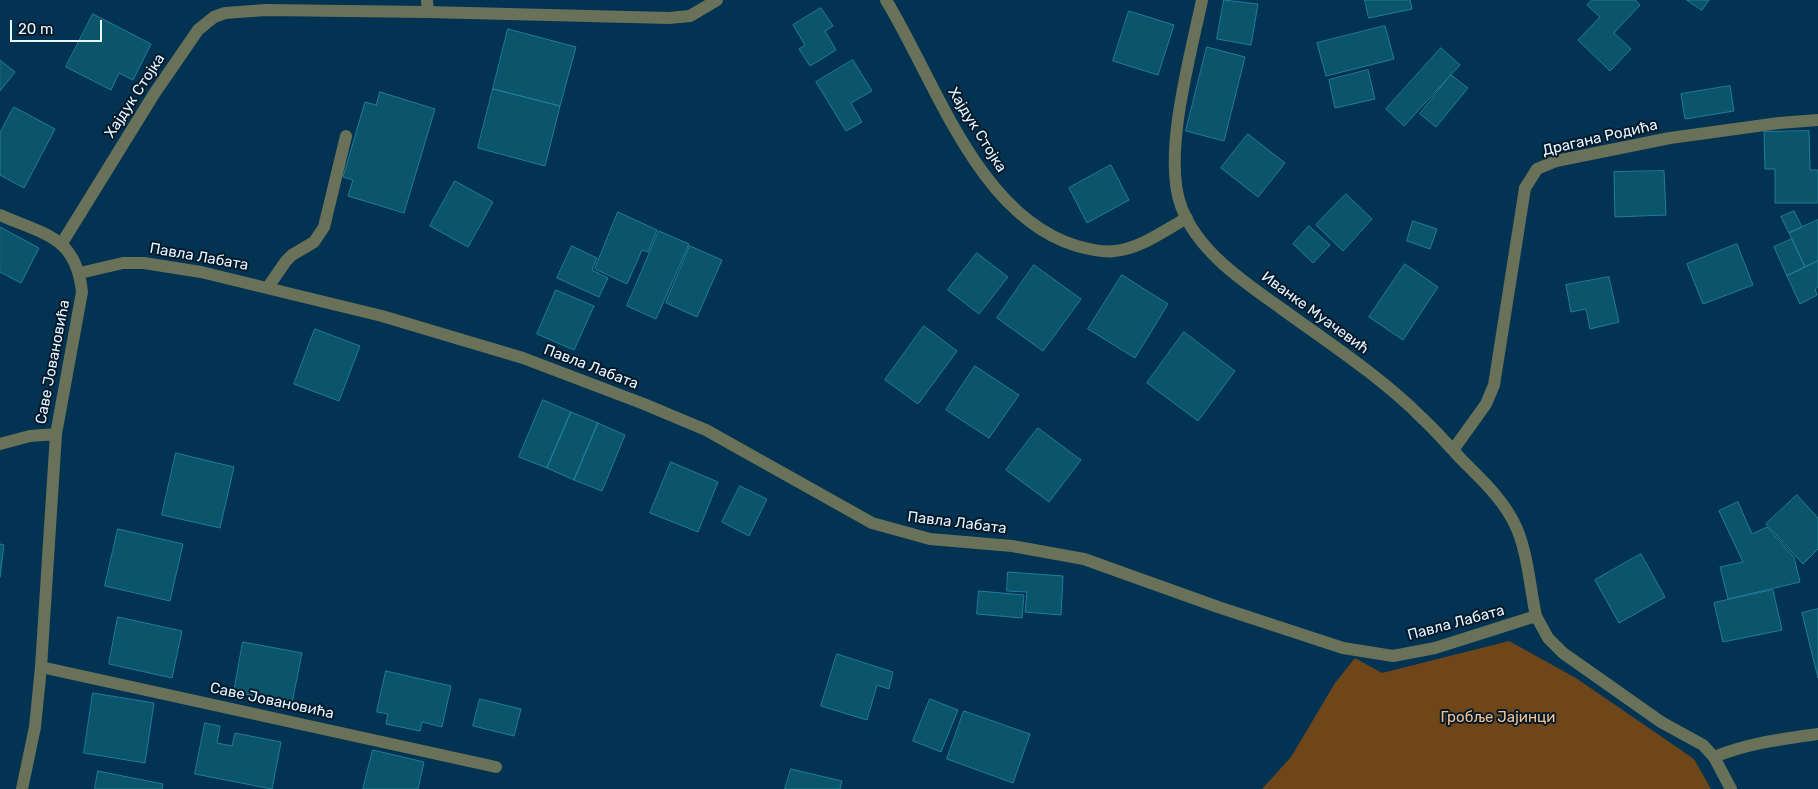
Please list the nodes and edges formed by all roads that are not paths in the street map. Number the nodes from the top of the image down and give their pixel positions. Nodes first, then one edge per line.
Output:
1 (717, 0) edge
2 (886, 0) edge
3 (1202, 0) edge
4 (266, 5) edge
5 (428, 6) edge
6 (1818, 120) edge
7 (346, 136) dead end
8 (0, 215) edge
9 (1187, 218) junction
10 (62, 243) junction
11 (80, 273) junction
12 (268, 287) junction
13 (56, 434) junction
14 (0, 444) edge
15 (1453, 450) junction
16 (1536, 616) junction
17 (41, 667) junction
18 (1818, 734) edge
19 (1714, 757) junction
20 (496, 766) dead end
21 (22, 789) edge
22 (1731, 789) edge

1 - 5 street, Хајдук Стојка
2 - 9 street, Хајдук Стојка
3 - 9 street, Иванке Муачевић
4 - 5 street, Хајдук Стојка
4 - 10 street, Хајдук Стојка
6 - 15 street, Драгана Родића
7 - 12 street
8 - 10 street
9 - 15 street, Иванке Муачевић
10 - 11 street
11 - 12 street, Павла Лабата
11 - 13 street, Саве Јовановића
12 - 16 street, Павла Лабата
13 - 14 street
13 - 17 street, Саве Јовановића
15 - 16 street, Иванке Муачевић
16 - 19 street
17 - 20 street, Саве Јовановића
17 - 21 street, Саве Јовановића
18 - 19 street
19 - 22 street

